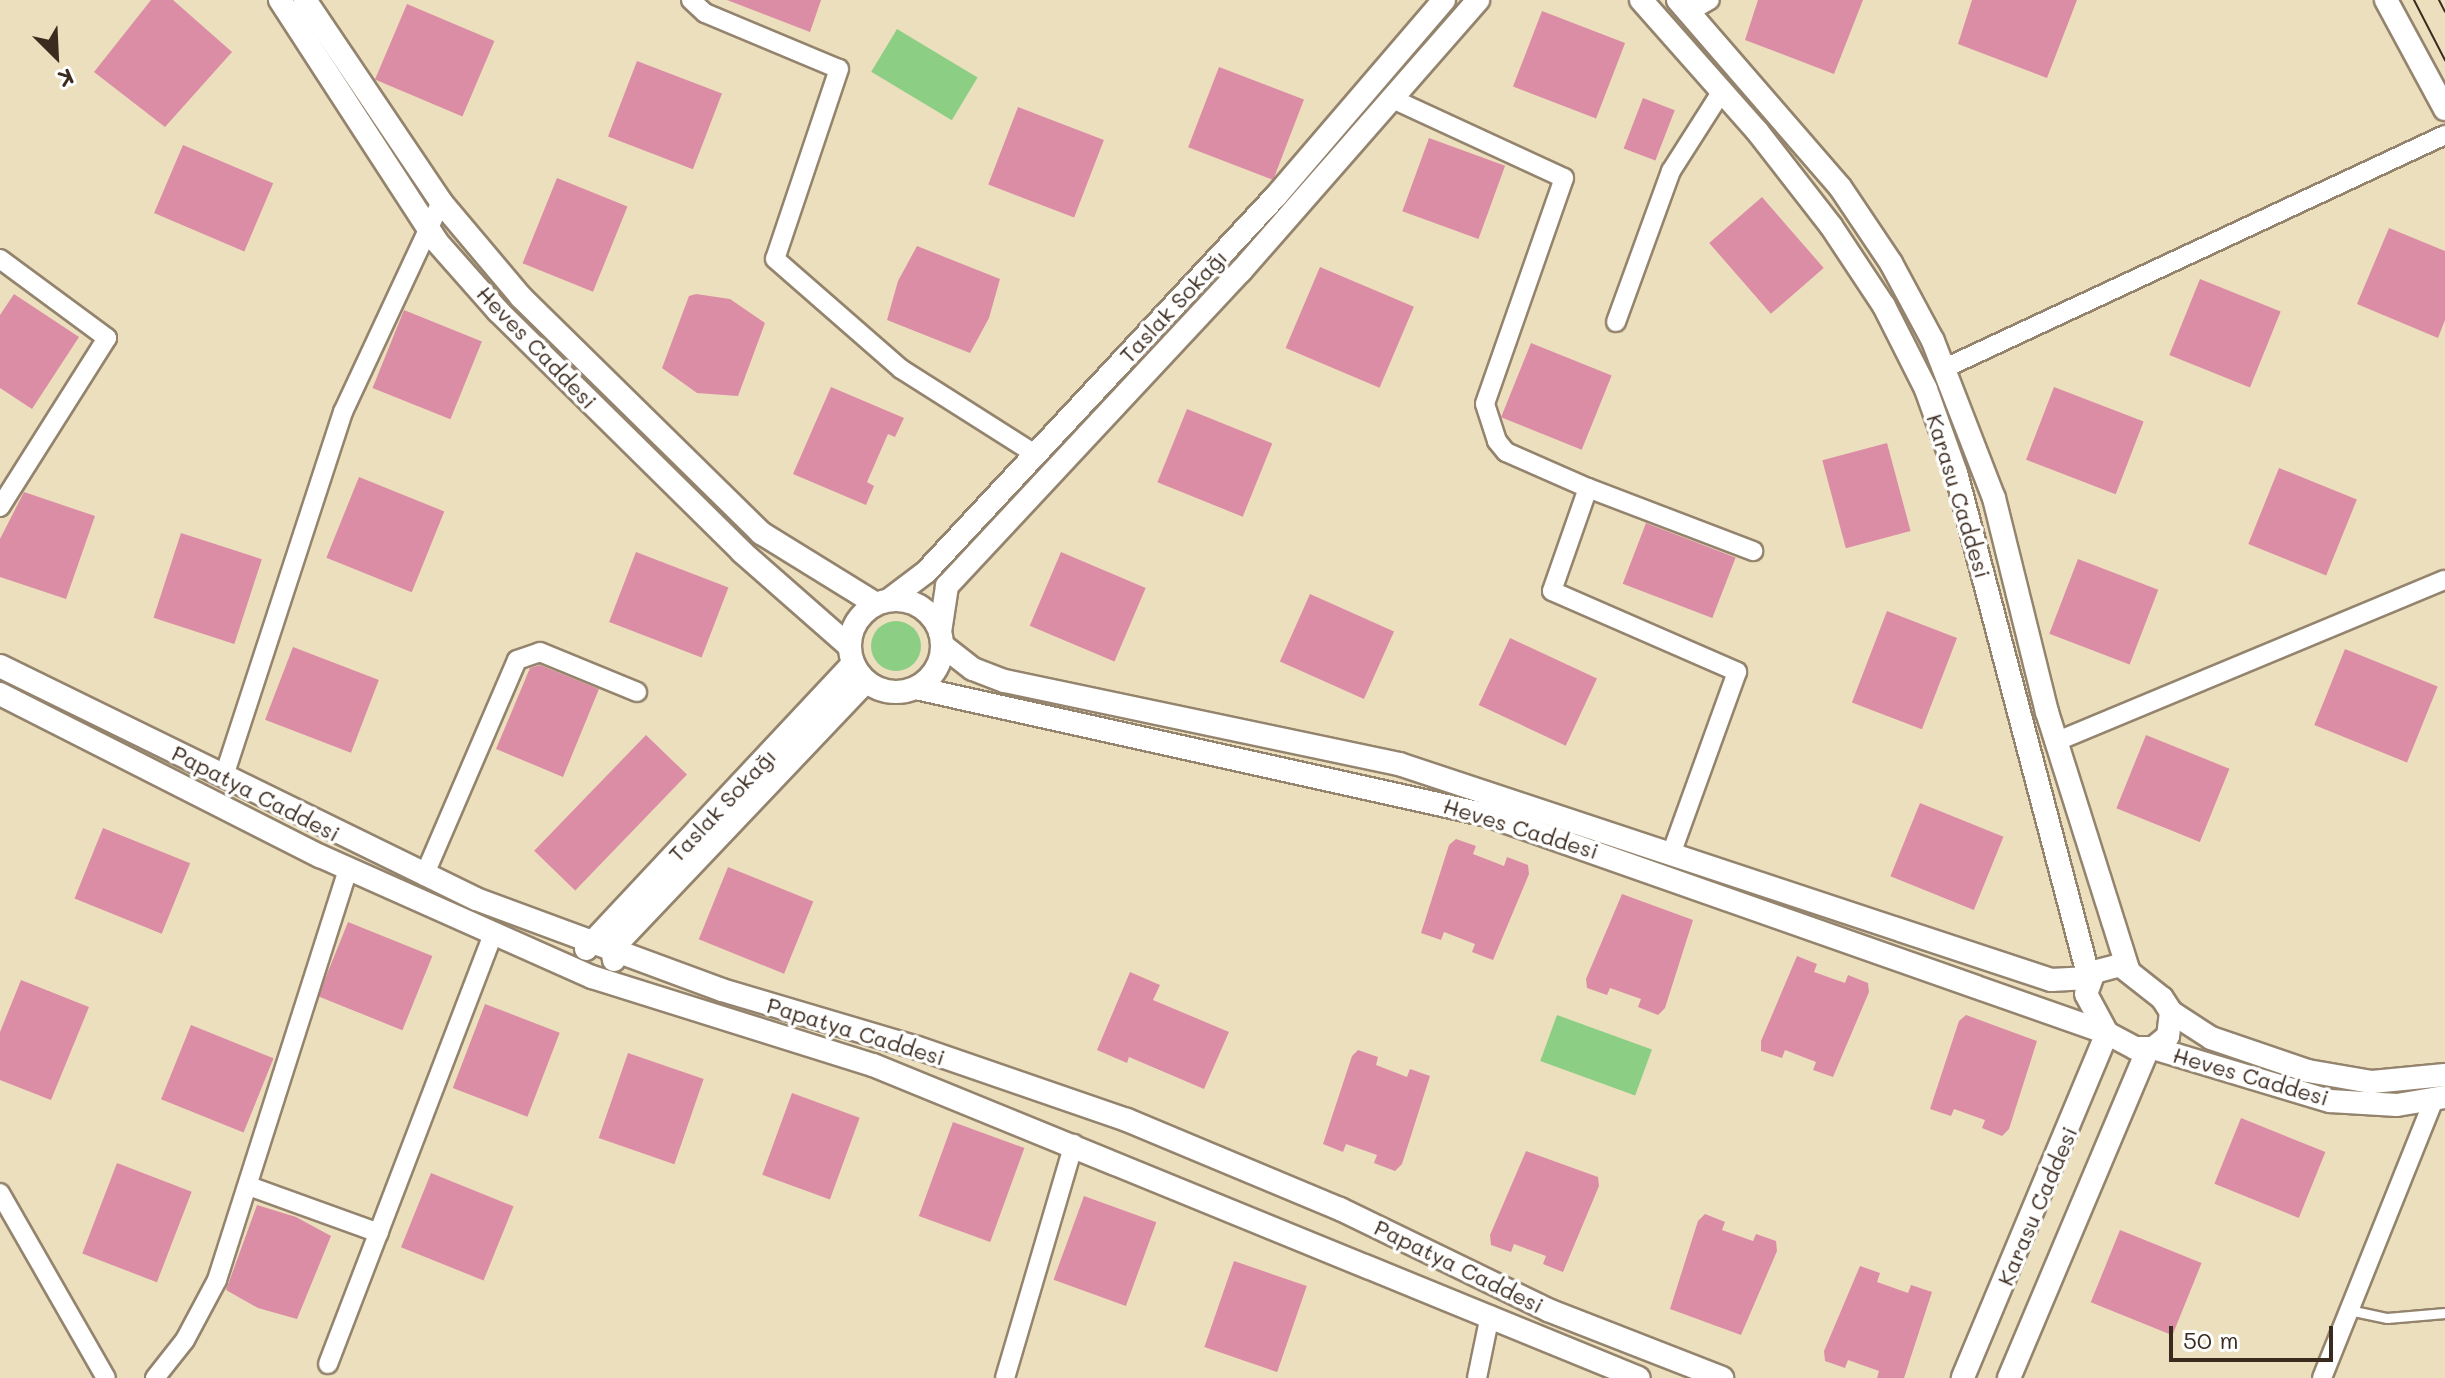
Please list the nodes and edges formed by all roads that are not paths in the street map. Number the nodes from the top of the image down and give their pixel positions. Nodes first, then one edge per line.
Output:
1 (280, 0) edge
2 (305, 0) edge
3 (691, 0) edge
4 (1444, 0) edge
5 (1478, 0) edge
6 (1641, 0) edge
7 (1710, 0) edge
8 (2386, 0) edge
9 (1683, 6) edge
10 (1722, 91) junction
11 (1395, 100) junction
12 (2445, 109) edge
13 (2445, 135) edge
14 (441, 202) junction
15 (429, 229) junction
16 (0, 259) edge
17 (1616, 322) dead end
18 (1945, 368) junction
19 (1035, 454) junction
20 (1588, 488) junction
21 (0, 507) edge
22 (1753, 551) dead end
23 (2445, 580) edge
24 (882, 602) junction
25 (941, 639) junction
26 (856, 664) junction
27 (0, 666) edge
28 (916, 688) junction
29 (637, 692) dead end
30 (0, 694) edge
31 (2055, 742) junction
32 (224, 776) junction
33 (1672, 852) junction
34 (348, 869) junction
35 (424, 876) junction
36 (493, 935) junction
37 (602, 947) junction
38 (2128, 969) junction
39 (589, 975) junction
40 (2089, 978) junction
41 (2171, 1012) junction
42 (2107, 1033) junction
43 (2150, 1048) junction
44 (2445, 1075) edge
45 (2439, 1098) edge
46 (1074, 1144) junction
47 (249, 1186) junction
48 (0, 1193) edge
49 (379, 1233) junction
50 (2349, 1310) junction
51 (2445, 1313) edge
52 (1490, 1315) junction
53 (328, 1364) dead end
54 (106, 1378) edge
55 (155, 1378) edge
56 (1005, 1378) edge
57 (1477, 1378) edge
58 (1639, 1378) edge
59 (1722, 1378) edge
60 (1963, 1378) edge
61 (2009, 1378) edge
62 (2322, 1378) edge

1 - 15 street, Heves Caddesi
2 - 14 street, Heves Caddesi
3 - 19 street
4 - 19 street, Taslak Sokağı
5 - 11 street, Taslak Sokağı
6 - 10 street, Karasu Caddesi
7 - 9 street
8 - 12 street
9 - 18 street, Karasu Caddesi
10 - 17 street
10 - 40 street, Karasu Caddesi
11 - 20 street
11 - 25 street, Taslak Sokağı
13 - 18 street
14 - 15 street
14 - 24 street, Heves Caddesi
15 - 26 street, Heves Caddesi
15 - 32 street
16 - 21 street
18 - 31 street, Karasu Caddesi
19 - 24 street, Taslak Sokağı
20 - 22 street
20 - 33 street
23 - 31 street
24 - 25 street
24 - 26 street
25 - 28 street
25 - 33 street, Heves Caddesi
26 - 28 street
26 - 37 street, Taslak Sokağı
27 - 32 street, Papatya Caddesi
28 - 42 street, Heves Caddesi
29 - 35 street
30 - 34 street, Papatya Caddesi
31 - 38 street, Karasu Caddesi
32 - 35 street, Papatya Caddesi
33 - 40 street, Heves Caddesi
34 - 36 street, Papatya Caddesi
34 - 47 street
35 - 37 street, Papatya Caddesi
36 - 39 street, Papatya Caddesi
36 - 49 street
37 - 39 street, Taslak Sokağı
37 - 59 street, Papatya Caddesi
38 - 40 street
38 - 41 street
39 - 46 street, Papatya Caddesi
40 - 42 street
41 - 43 street
41 - 44 street, Heves Caddesi
42 - 43 street
42 - 60 street, Karasu Caddesi
43 - 45 street, Heves Caddesi
43 - 61 street, Karasu Caddesi
45 - 50 street
46 - 52 street, Papatya Caddesi
46 - 56 street
47 - 49 street
47 - 55 street
48 - 54 street
49 - 53 street
50 - 51 lane
50 - 62 street
52 - 57 street
52 - 58 street, Papatya Caddesi

